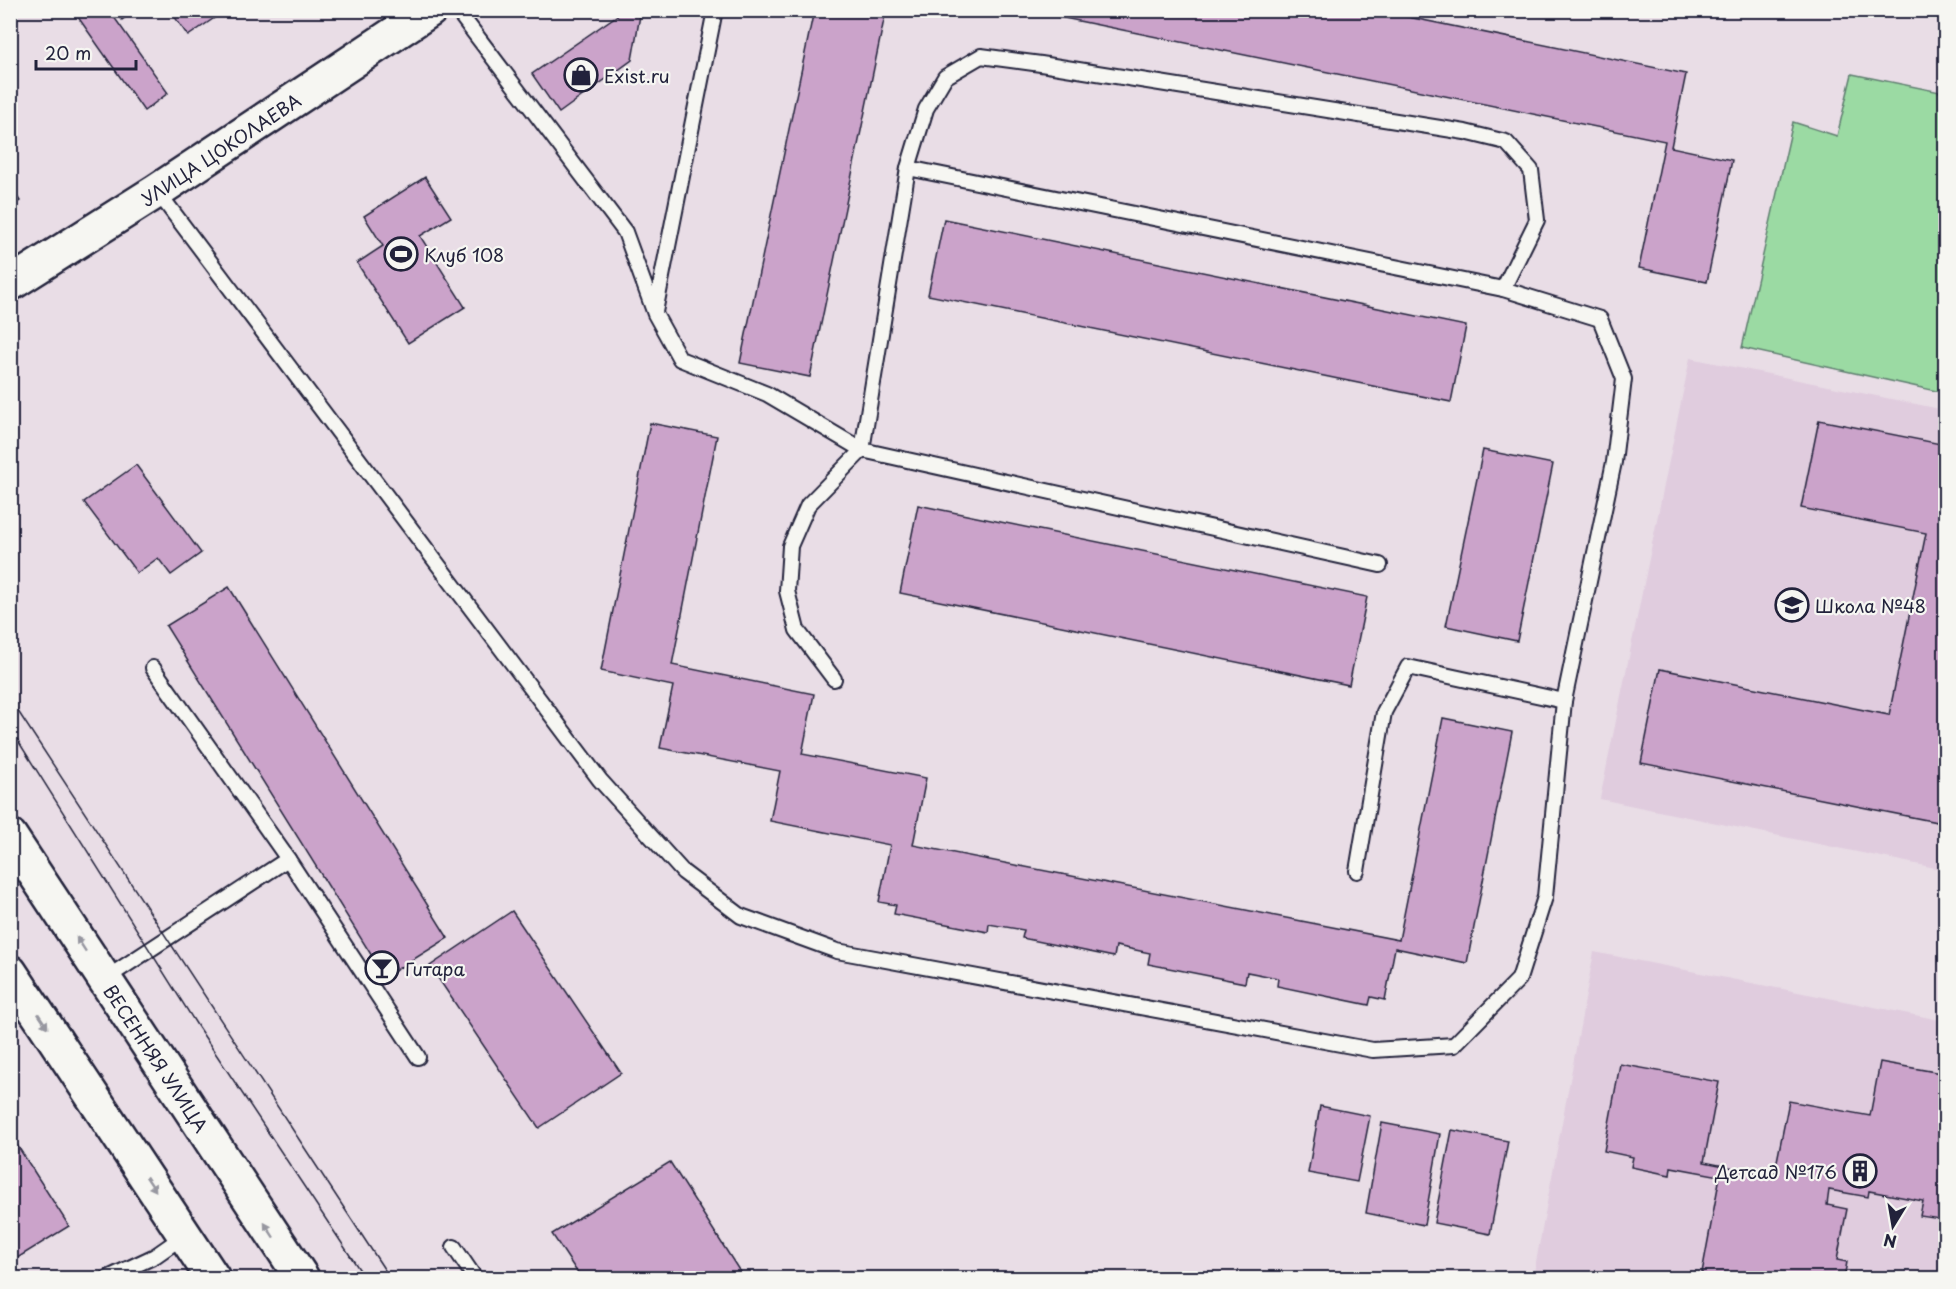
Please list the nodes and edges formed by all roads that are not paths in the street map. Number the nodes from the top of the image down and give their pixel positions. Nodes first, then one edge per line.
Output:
1 (430, 10) edge
2 (457, 10) edge
3 (715, 10) edge
4 (908, 168) junction
5 (157, 191) junction
6 (10, 284) edge
7 (1503, 289) junction
8 (655, 314) junction
9 (862, 450) junction
10 (1380, 565) dead end
11 (153, 668) dead end
12 (834, 680) dead end
13 (1564, 701) junction
14 (10, 837) edge
15 (288, 859) junction
16 (1357, 871) dead end
17 (10, 972) edge
18 (105, 980) junction
19 (418, 1058) dead end
20 (185, 1235) junction
21 (454, 1248) dead end
22 (108, 1278) edge
23 (213, 1278) edge
24 (302, 1278) edge
25 (475, 1278) edge

1 - 5 street, УЛИЦА ЦОКОЛАЕВА
2 - 8 lane
3 - 8 lane
4 - 7 lane
4 - 7 lane
4 - 9 lane
5 - 6 street, УЛИЦА ЦОКОЛАЕВА
5 - 13 lane
7 - 13 lane
8 - 9 lane
9 - 10 lane
9 - 12 lane
11 - 15 lane
13 - 16 lane
18 -> 14 street, ВЕСЕННЯЯ УЛИЦА
15 - 18 lane
15 - 19 lane
17 -> 20 street
24 -> 18 street, ВЕСЕННЯЯ УЛИЦА
20 - 22 lane
20 - 23 street
21 - 25 lane

